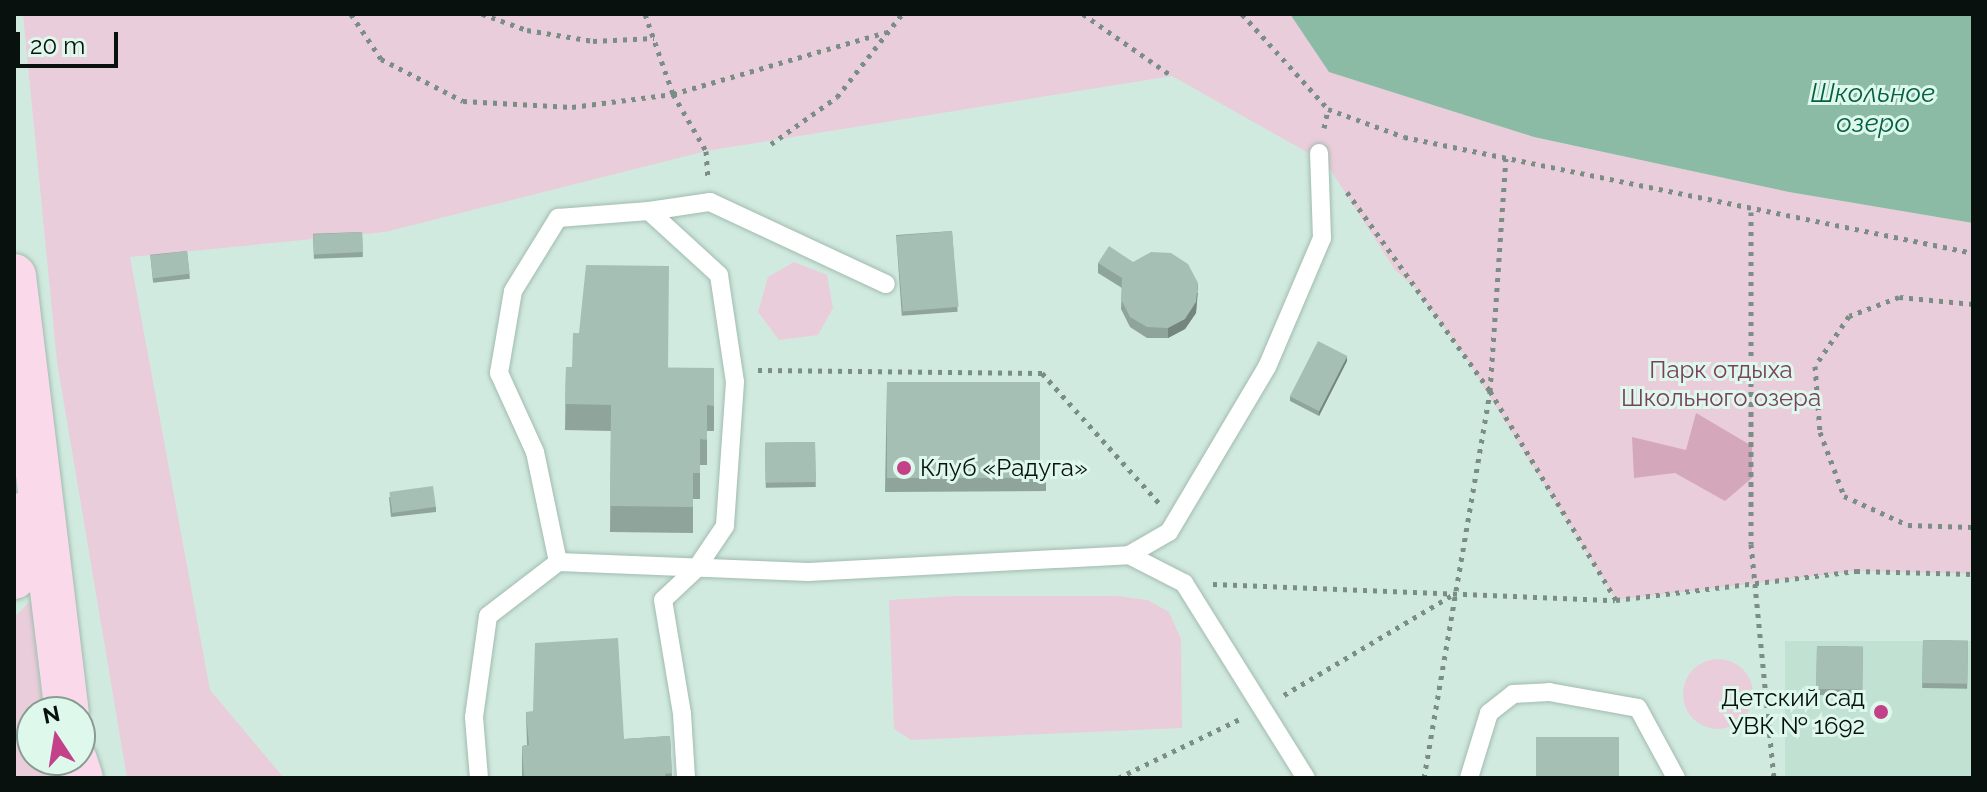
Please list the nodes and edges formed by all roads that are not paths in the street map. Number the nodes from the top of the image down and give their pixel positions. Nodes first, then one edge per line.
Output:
1 (1319, 153) road end
2 (649, 211) junction
3 (14, 276) edge
4 (886, 284) dead end
5 (37, 477) junction
6 (1129, 555) junction
7 (558, 562) junction
8 (696, 569) junction
9 (14, 577) edge
10 (65, 696) edge
11 (479, 778) edge
12 (686, 778) edge
13 (1306, 778) edge
14 (1469, 778) edge
15 (1676, 778) edge

1 - 6 lane
2 - 4 lane
2 - 7 lane
2 - 8 lane
3 - 5 street
5 - 9 street
5 - 10 street
6 - 8 lane
6 - 13 lane
7 - 8 lane
7 - 11 lane
8 - 12 lane
14 - 15 lane

